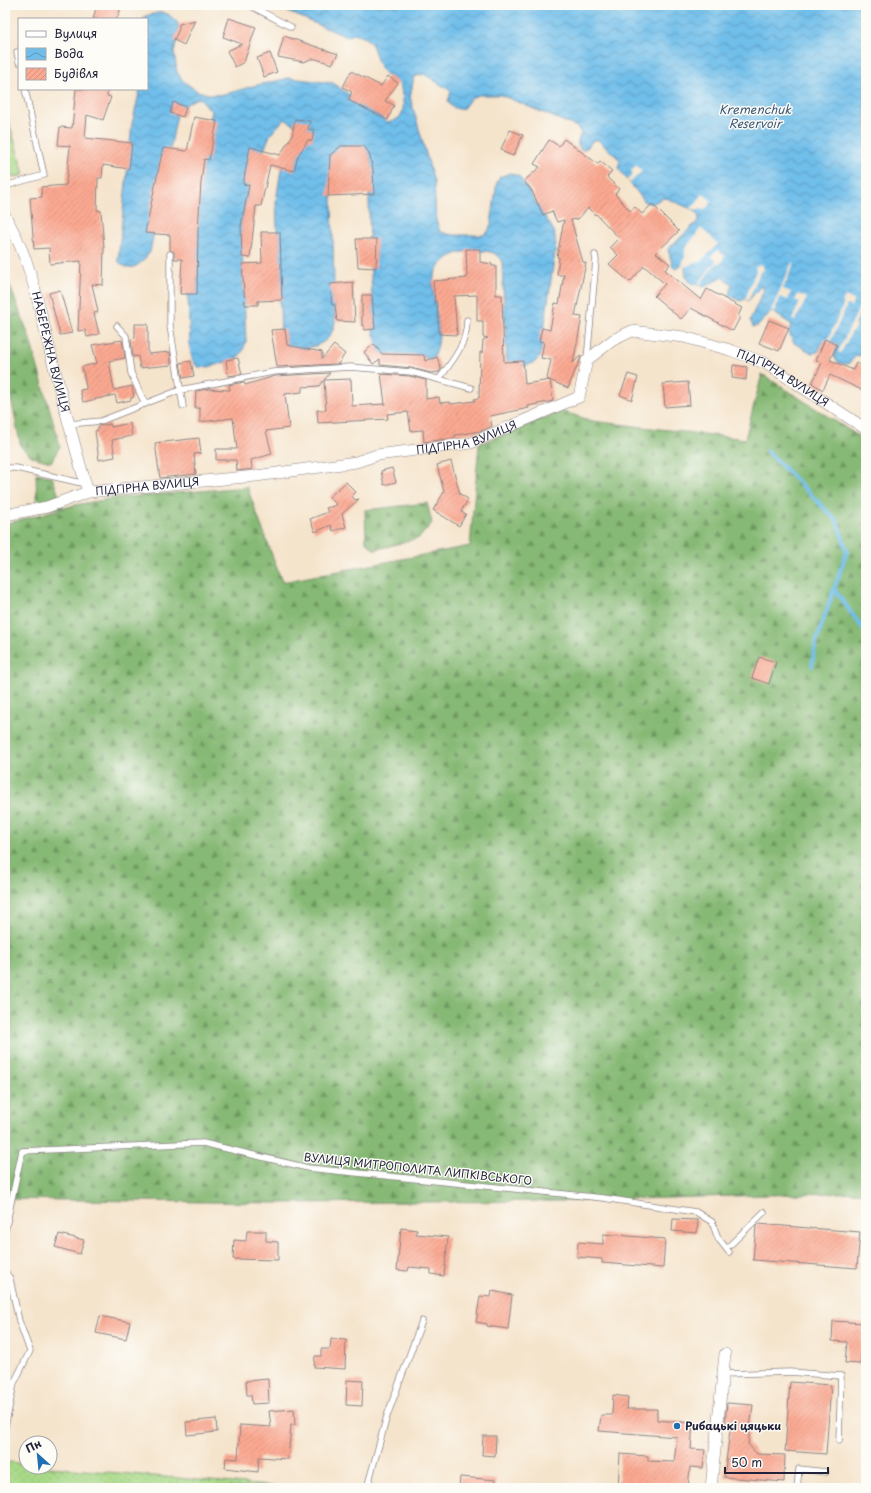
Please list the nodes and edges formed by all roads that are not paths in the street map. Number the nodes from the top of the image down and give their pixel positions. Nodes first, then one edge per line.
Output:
1 (249, 5) edge
2 (291, 27) dead end
3 (17, 52) dead end
4 (18, 57) edge
5 (25, 90) edge
6 (5, 186) edge
7 (5, 216) edge
8 (9, 230) edge
9 (170, 254) dead end
10 (594, 255) dead end
11 (467, 320) dead end
12 (117, 326) dead end
13 (586, 360) junction
14 (439, 379) junction
15 (471, 388) dead end
16 (180, 390) junction
17 (145, 404) junction
18 (183, 406) dead end
19 (68, 424) junction
20 (866, 429) edge
21 (5, 468) edge
22 (87, 488) junction
23 (5, 515) edge
24 (764, 1212) dead end
25 (5, 1231) edge
26 (730, 1245) dead end
27 (729, 1252) dead end
28 (5, 1272) edge
29 (422, 1321) dead end
30 (725, 1354) dead end
31 (723, 1374) junction
32 (5, 1427) edge
33 (839, 1441) dead end
34 (826, 1472) dead end
35 (367, 1488) edge
36 (711, 1488) edge
37 (797, 1488) edge

1 - 2 lane
3 - 4 lane
5 - 6 lane
7 - 8 street, НАБЕРЕЖНА ВУЛИЦЯ
8 - 19 street, НАБЕРЕЖНА ВУЛИЦЯ
9 - 16 lane
10 - 13 lane
11 - 14 lane
12 - 17 lane
13 - 20 street, ПІДГІРНА ВУЛИЦЯ
13 - 22 street, ПІДГІРНА ВУЛИЦЯ
14 - 15 lane
14 - 16 lane
16 - 17 lane
16 - 18 lane
17 - 19 lane
19 - 22 street, НАБЕРЕЖНА ВУЛИЦЯ
21 - 22 lane
22 - 23 street, ПІДГІРНА ВУЛИЦЯ
24 - 26 lane
25 - 27 lane, ВУЛИЦЯ МИТРОПОЛИТА ЛИПКІВСЬКОГО
28 - 32 lane
29 - 35 lane
30 - 31 street
31 - 33 lane
31 - 36 street
34 - 37 lane

